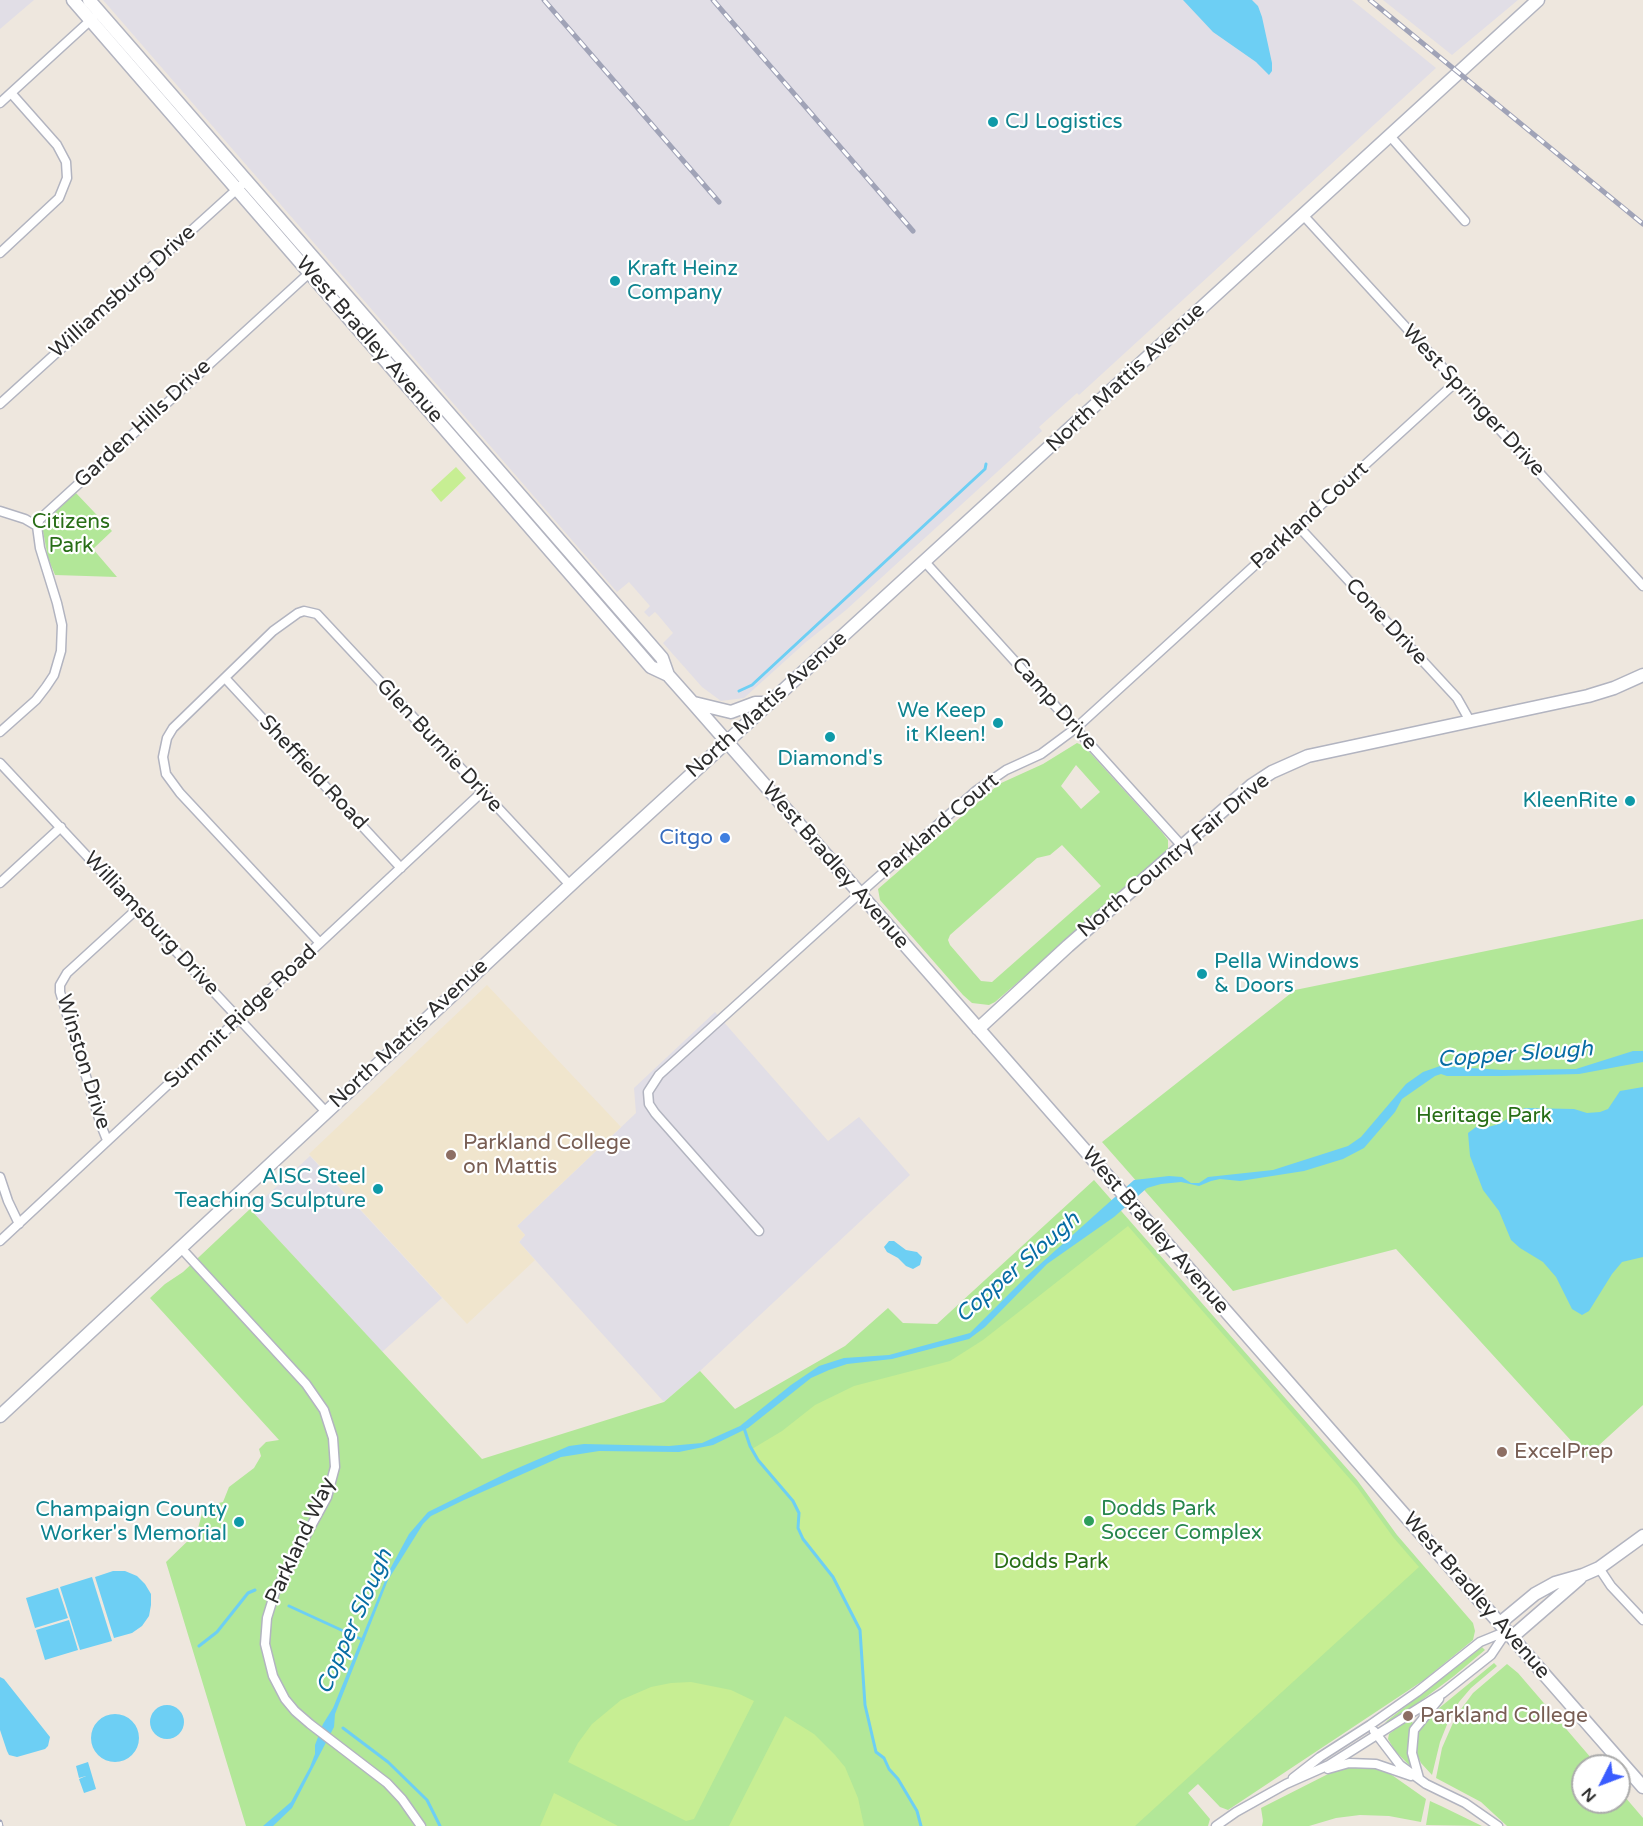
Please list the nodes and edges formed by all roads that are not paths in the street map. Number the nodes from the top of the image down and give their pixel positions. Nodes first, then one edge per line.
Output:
1 (73, 0) edge
2 (89, 0) edge
3 (1538, 0) edge
4 (95, 16) junction
5 (11, 93) junction
6 (0, 103) edge
7 (1390, 136) junction
8 (242, 185) junction
9 (1303, 215) junction
10 (1465, 221) dead end
11 (0, 252) edge
12 (314, 268) junction
13 (1456, 382) junction
14 (0, 404) edge
15 (0, 511) edge
16 (37, 526) junction
17 (1299, 527) junction
18 (925, 562) junction
19 (1643, 586) edge
20 (1643, 675) edge
21 (225, 678) junction
22 (692, 702) junction
23 (770, 703) junction
24 (1470, 721) junction
25 (1076, 728) junction
26 (0, 732) edge
27 (727, 742) junction
28 (0, 763) edge
29 (482, 792) junction
30 (61, 827) junction
31 (1182, 846) junction
32 (401, 867) junction
33 (0, 884) edge
34 (570, 885) junction
35 (859, 894) junction
36 (137, 909) junction
37 (320, 942) junction
38 (239, 1019) junction
39 (978, 1029) junction
40 (326, 1112) junction
41 (107, 1140) junction
42 (0, 1177) edge
43 (19, 1224) junction
44 (759, 1231) dead end
45 (0, 1241) edge
46 (181, 1248) junction
47 (0, 1416) edge
48 (1643, 1536) edge
49 (1599, 1568) junction
50 (1583, 1575) junction
51 (1643, 1620) edge
52 (1506, 1630) junction
53 (1443, 1693) junction
54 (1370, 1725) junction
55 (1377, 1735) junction
56 (1310, 1774) junction
57 (1419, 1779) junction
58 (1286, 1784) junction
59 (1643, 1786) edge
60 (421, 1826) edge
61 (1216, 1826) edge
62 (1498, 1826) edge

1 - 4 main road, West Bradley Avenue
2 - 4 main road, West Bradley Avenue
3 - 7 main road, North Mattis Avenue
4 - 5 street
4 - 8 main road, West Bradley Avenue
5 - 6 street
5 - 11 street
7 - 9 main road, North Mattis Avenue
7 - 10 street
8 - 12 main road, West Bradley Avenue
8 - 14 street, Williamsburg Drive
9 - 13 street, West Springer Drive
9 - 18 main road, North Mattis Avenue
12 - 16 street, Garden Hills Drive
12 - 22 main road, West Bradley Avenue
13 - 17 street, Parkland Court
13 - 19 street, West Springer Drive
15 - 16 street
16 - 26 street
17 - 24 street, Cone Drive
17 - 25 street, Parkland Court
18 - 23 main road, North Mattis Avenue
18 - 25 street, Camp Drive
20 - 24 main road, North Country Fair Drive
21 - 29 street, Glen Burnie Drive
21 - 32 street, Sheffield Road
21 - 37 street
22 - 23 main road
22 - 27 main road, West Bradley Avenue
23 - 27 main road, North Mattis Avenue
24 - 31 main road, North Country Fair Drive
25 - 31 street, Camp Drive
25 - 35 street, Parkland Court
27 - 34 main road, North Mattis Avenue
27 - 35 main road, West Bradley Avenue
28 - 30 street, Williamsburg Drive
29 - 32 street, Summit Ridge Road
29 - 34 street, Glen Burnie Drive
30 - 33 street
30 - 36 street, Williamsburg Drive
31 - 39 main road, North Country Fair Drive
32 - 37 street, Summit Ridge Road
34 - 40 main road, North Mattis Avenue
35 - 39 main road, West Bradley Avenue
35 - 44 street, Parkland Court
36 - 38 street, Williamsburg Drive
36 - 41 street, Winston Drive
37 - 38 street, Summit Ridge Road
38 - 40 street, Williamsburg Drive
38 - 41 street, Summit Ridge Road
39 - 52 main road, West Bradley Avenue
40 - 46 main road, North Mattis Avenue
41 - 43 street, Summit Ridge Road
42 - 43 street
43 - 45 street, Summit Ridge Road
46 - 47 main road, North Mattis Avenue
46 - 60 street, Parkland Way
48 - 49 main road
49 - 50 main road
49 - 51 street
50 - 52 main road
50 - 52 main road
52 - 53 street
52 - 54 street
52 - 59 main road, West Bradley Avenue
53 - 55 street
53 - 57 street
54 - 55 street
54 - 58 street
55 - 56 street
55 - 57 street
56 - 57 street
56 - 58 street
57 - 62 street
58 - 61 street

